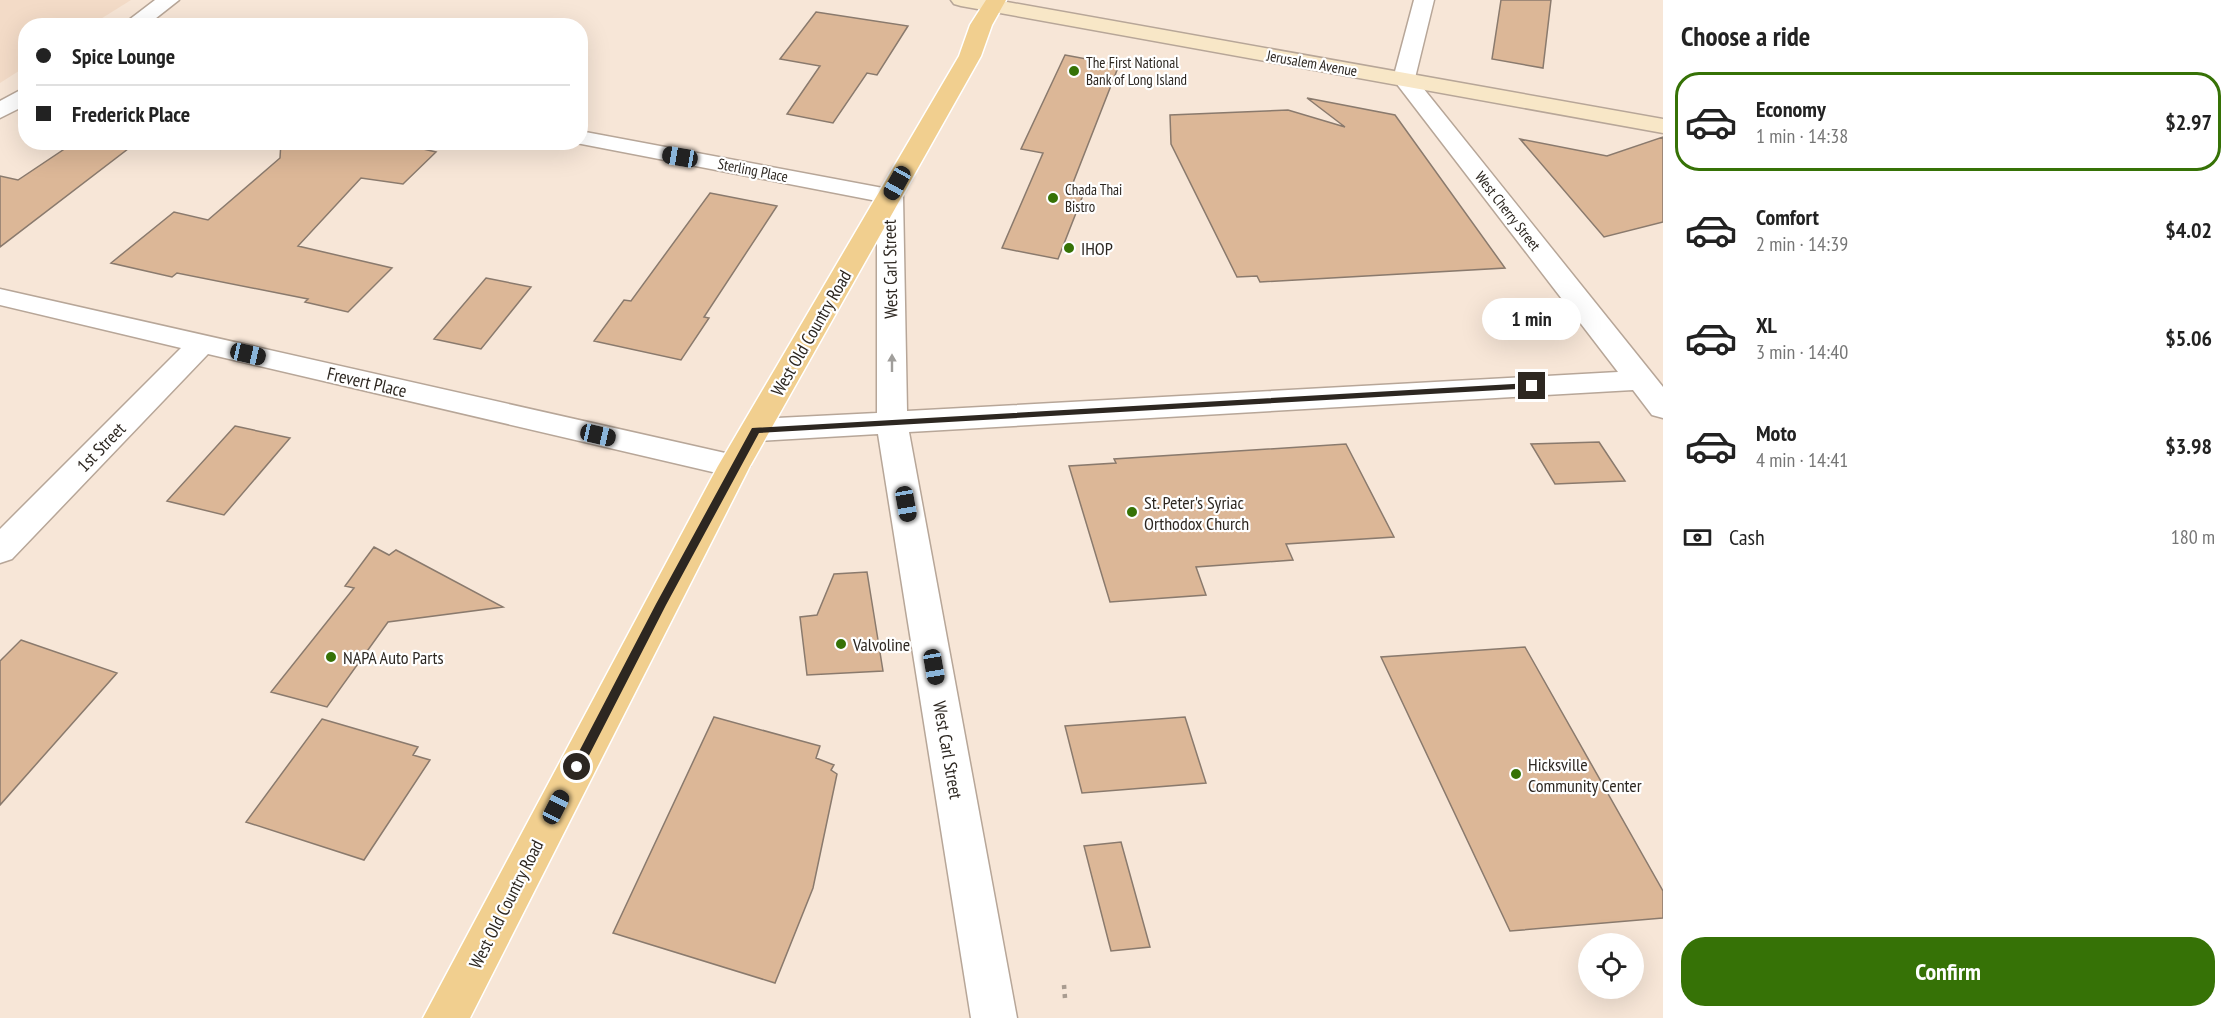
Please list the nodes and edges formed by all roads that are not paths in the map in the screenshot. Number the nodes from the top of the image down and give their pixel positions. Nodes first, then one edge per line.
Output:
1 (169, 0) edge
2 (961, 0) edge
3 (1424, 0) edge
4 (994, 3) edge
5 (142, 18) edge
6 (1404, 79) junction
7 (18, 99) edge
8 (0, 111) edge
9 (1663, 126) edge
10 (588, 139) edge
11 (890, 196) junction
12 (0, 297) edge
13 (202, 344) junction
14 (1641, 380) junction
15 (1663, 408) edge
16 (892, 422) junction
17 (756, 430) junction
18 (734, 466) junction
19 (0, 550) edge
20 (446, 1018) edge
21 (994, 1018) edge

1 - 5 street
2 - 4 main road, Jerusalem Avenue
3 - 6 street
4 - 6 main road, Jerusalem Avenue
4 - 11 main road, West Old Country Road
6 - 9 main road, Jerusalem Avenue
6 - 14 street, West Cherry Street
7 - 8 street
10 - 11 street, Sterling Place
16 -> 11 street, West Carl Street
11 - 17 main road, West Old Country Road
12 - 13 street, Frevert Place
13 - 18 street, Frevert Place
13 - 19 street, 1st Street
14 - 15 street, West Cherry Street
14 - 16 street
16 - 17 street
16 - 21 street, West Carl Street
17 - 18 main road, West Old Country Road
18 - 20 main road, West Old Country Road

